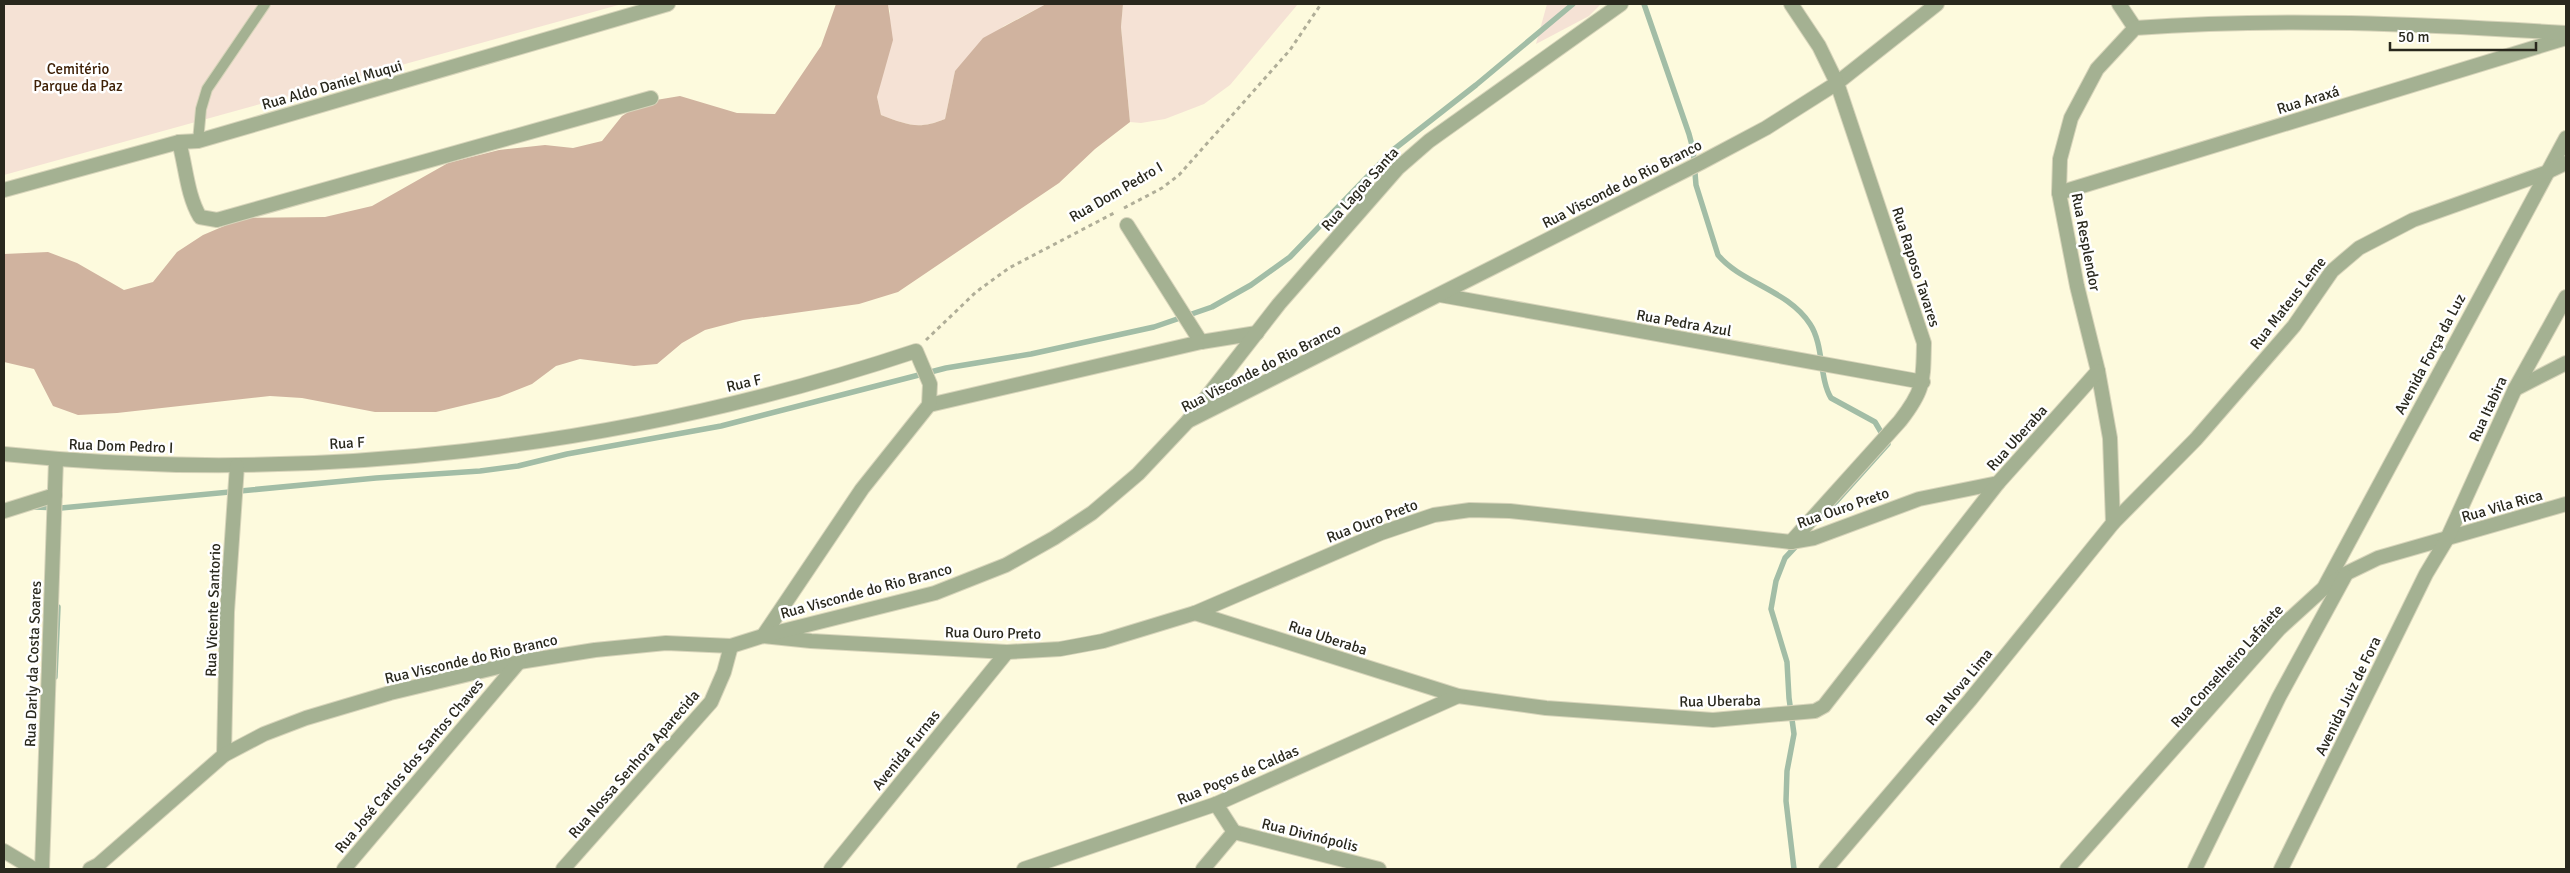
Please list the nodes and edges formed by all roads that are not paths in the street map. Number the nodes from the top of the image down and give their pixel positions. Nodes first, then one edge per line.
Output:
1 (264, 4) edge
2 (668, 4) edge
3 (1791, 4) edge
4 (1937, 4) edge
5 (2119, 4) edge
6 (1613, 6) edge
7 (2135, 28) junction
8 (2566, 33) edge
9 (2566, 38) edge
10 (1838, 83) junction
11 (651, 98) dead end
12 (2566, 138) edge
13 (198, 141) junction
14 (179, 142) junction
15 (2566, 163) edge
16 (2545, 173) junction
17 (4, 190) edge
18 (2058, 194) junction
19 (1127, 225) dead end
20 (1440, 295) junction
21 (2566, 297) edge
22 (1257, 333) junction
23 (1201, 342) junction
24 (2566, 363) edge
25 (2098, 371) junction
26 (1923, 382) junction
27 (2515, 389) junction
28 (929, 405) junction
29 (1188, 421) junction
30 (4, 454) edge
31 (56, 460) junction
32 (237, 466) junction
33 (1998, 483) junction
34 (55, 495) junction
35 (2566, 504) edge
36 (4, 511) edge
37 (2113, 523) junction
38 (2447, 539) junction
39 (1791, 542) junction
40 (2346, 573) junction
41 (2324, 588) junction
42 (1195, 613) junction
43 (763, 636) junction
44 (731, 646) junction
45 (1007, 652) junction
46 (519, 662) junction
47 (1458, 696) junction
48 (224, 755) junction
49 (1216, 804) junction
50 (1234, 832) junction
51 (4, 851) edge
52 (34, 869) edge
53 (42, 869) edge
54 (90, 869) edge
55 (344, 869) edge
56 (563, 869) edge
57 (830, 869) edge
58 (1024, 869) edge
59 (1203, 869) edge
60 (1379, 869) edge
61 (1826, 869) edge
62 (2067, 869) edge
63 (2195, 869) edge
64 (2281, 869) edge

1 - 13 lane
2 - 13 street, Rua Aldo Daniel Muqui
3 - 10 street, Rua Raposo Tavares
4 - 10 street, Rua Visconde do Rio Branco
5 - 7 street
6 - 22 street, Rua Lagoa Santa
7 - 8 street
7 - 18 street, Rua Resplendor
9 - 18 street, Rua Araxá
10 - 20 street, Rua Visconde do Rio Branco
10 - 26 street, Rua Raposo Tavares
11 - 14 street
12 - 16 street, Avenida Força da Luz
13 - 14 street, Rua Aldo Daniel Muqui
14 - 17 street, Rua Aldo Daniel Muqui
15 - 16 street, Rua Mateus Leme
16 - 37 street, Rua Mateus Leme
16 - 41 street, Avenida Força da Luz
18 - 25 street, Rua Resplendor
19 - 23 street
20 - 26 street, Rua Pedra Azul
20 - 29 street, Rua Visconde do Rio Branco
21 - 27 street, Rua Itabira
22 - 23 street
22 - 29 street, Rua Lagoa Santa
23 - 28 street
24 - 27 street
25 - 33 street, Rua Uberaba
25 - 37 street, Rua Resplendor
26 - 39 street, Rua Raposo Tavares
27 - 38 street, Rua Itabira
28 - 32 street, Rua F
28 - 43 street
29 - 43 street, Rua Visconde do Rio Branco
30 - 31 street, Rua Dom Pedro I
31 - 32 street, Rua Dom Pedro I
31 - 34 street, Rua Darly da Costa Soares
32 - 48 street, Rua Vicente Santorio
33 - 39 street, Rua Ouro Preto
33 - 47 street, Rua Uberaba
34 - 36 street
34 - 53 street, Rua Darly da Costa Soares
35 - 38 street, Rua Vila Rica
37 - 61 street, Rua Nova Lima
38 - 40 street, Rua Conselheiro Lafaiete
38 - 64 street, Avenida Juiz de Fora
39 - 42 street, Rua Ouro Preto
40 - 41 street, Rua Conselheiro Lafaiete
40 - 63 street
41 - 62 street, Rua Conselheiro Lafaiete
42 - 45 street, Rua Ouro Preto
42 - 47 street, Rua Uberaba
43 - 44 street, Rua Visconde do Rio Branco
43 - 45 street, Rua Ouro Preto
44 - 46 street, Rua Visconde do Rio Branco
44 - 56 street, Rua Nossa Senhora Aparecida
45 - 57 street, Avenida Furnas
46 - 48 street, Rua Visconde do Rio Branco
46 - 55 street, Rua José Carlos dos Santos Chaves
47 - 49 street, Rua Poços de Caldas
48 - 54 street, Rua Visconde do Rio Branco
49 - 50 street
49 - 58 street, Rua Poços de Caldas
50 - 59 street
50 - 60 street, Rua Divinópolis
51 - 52 street

